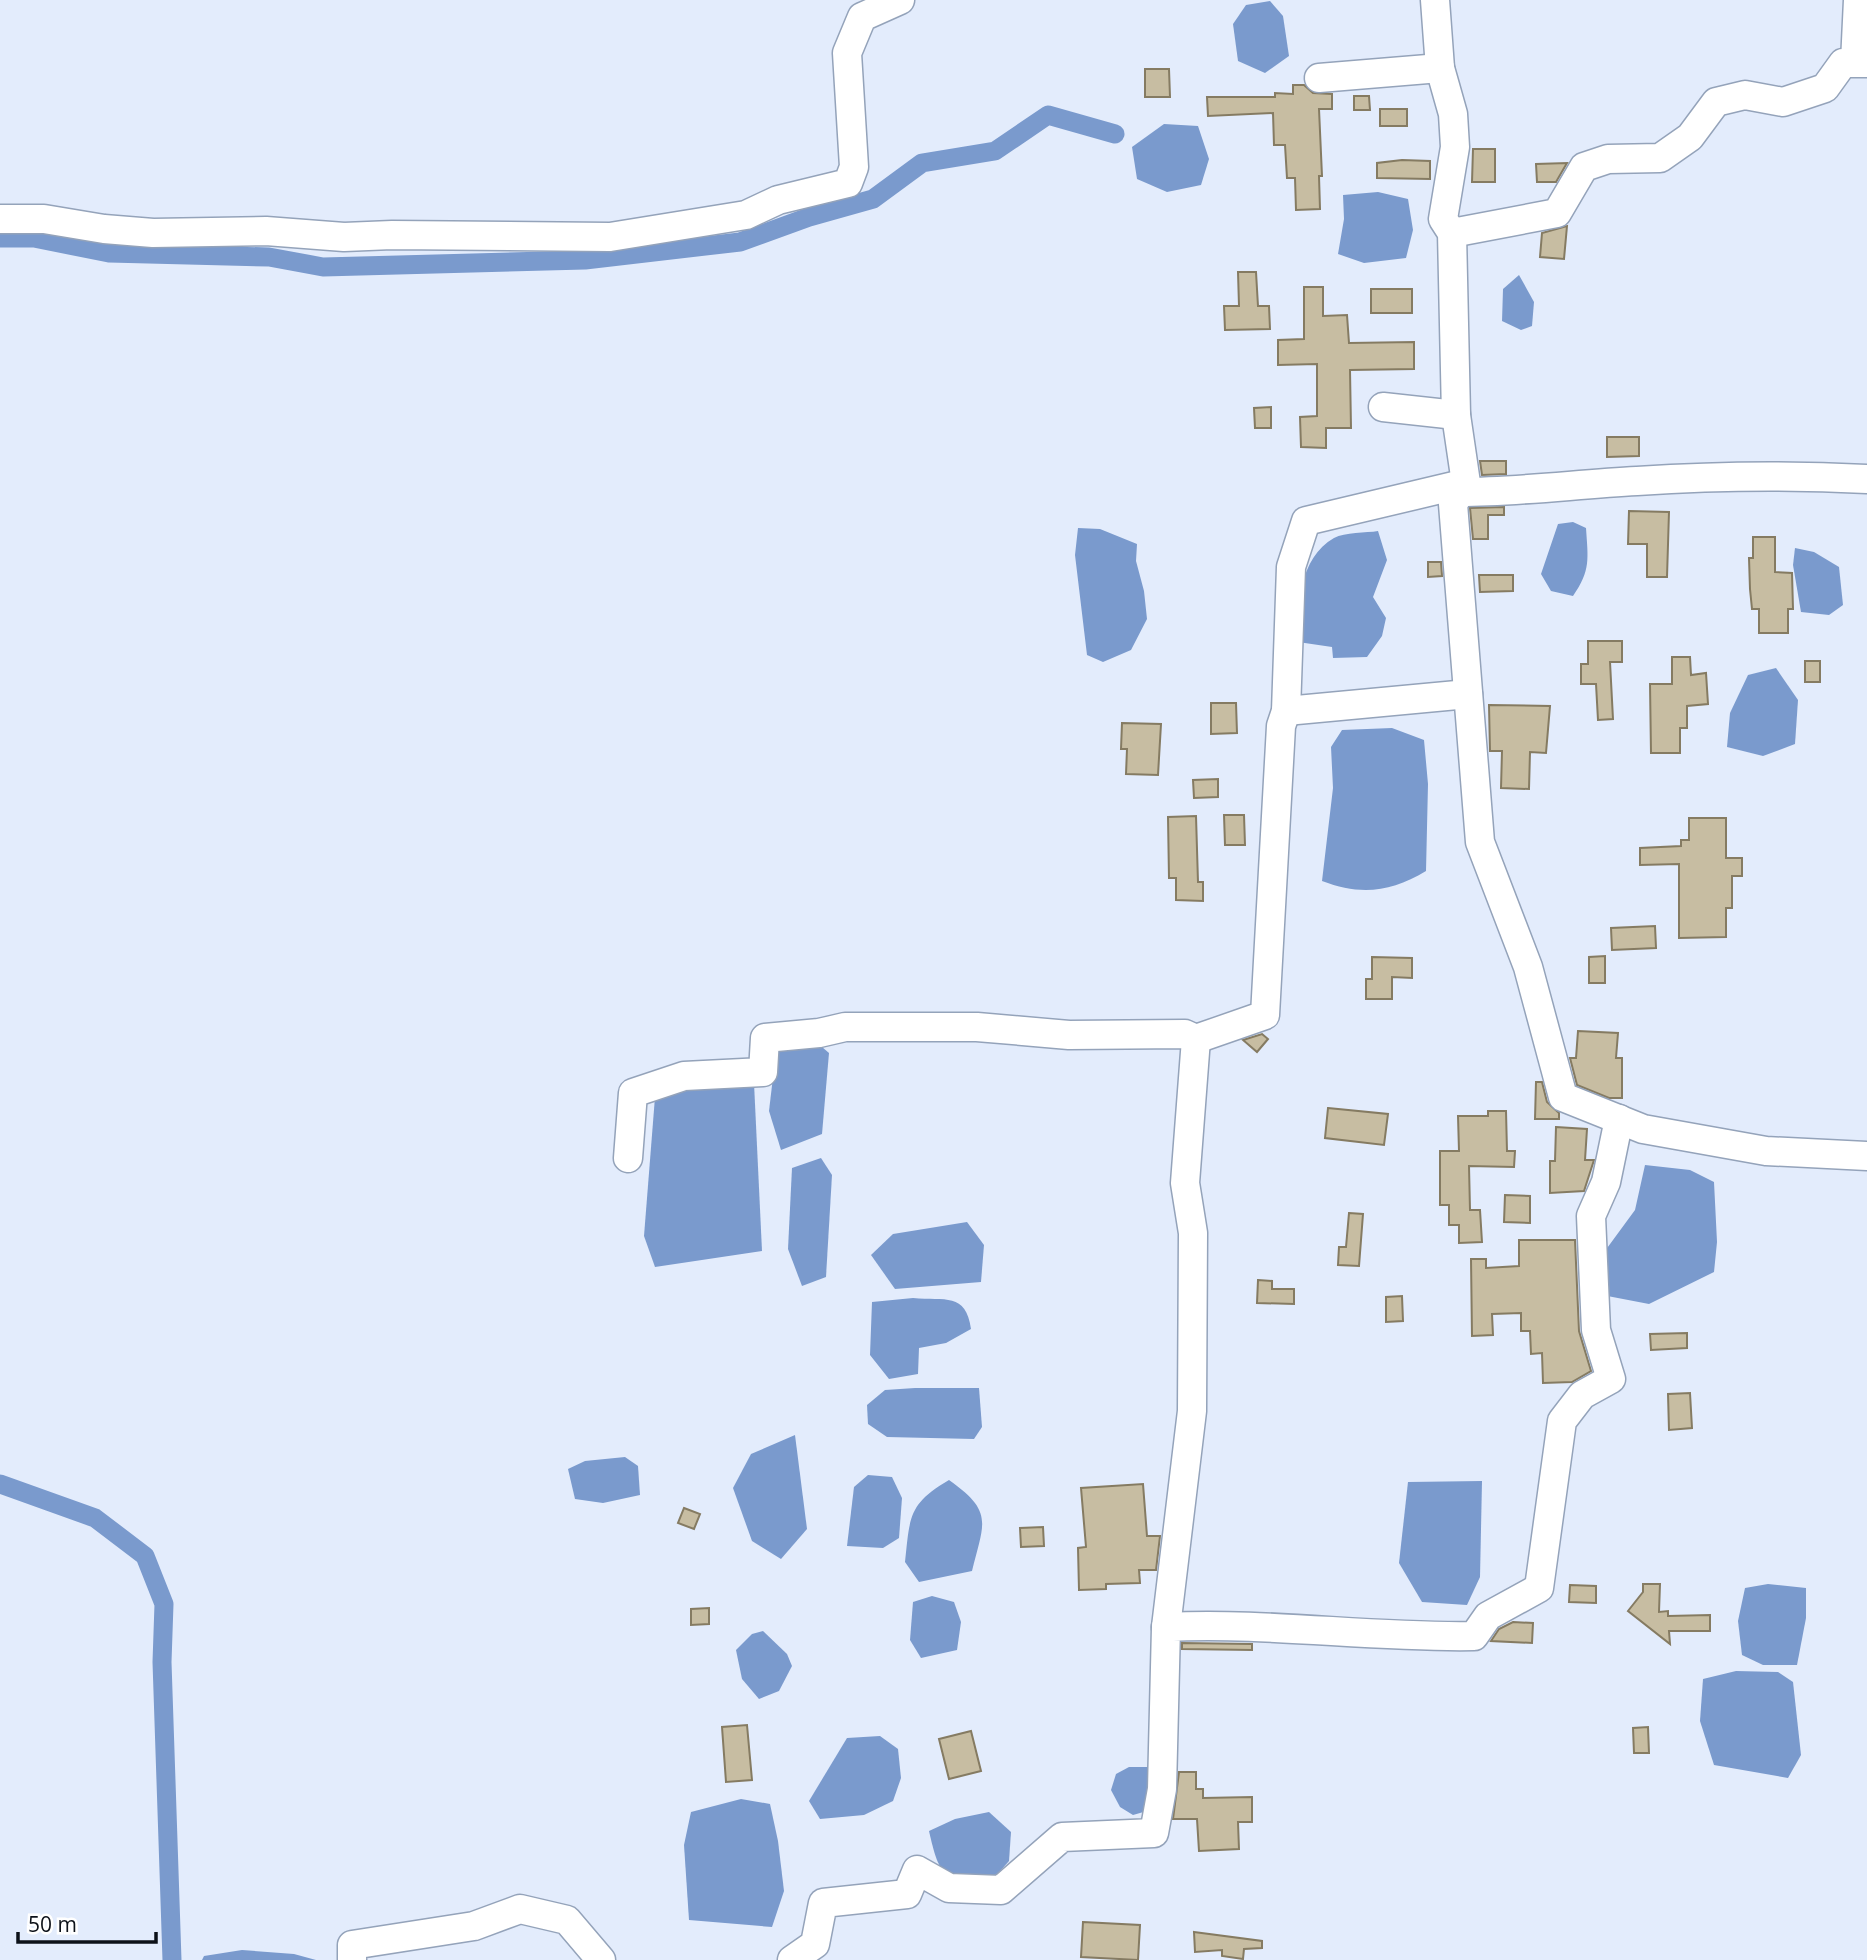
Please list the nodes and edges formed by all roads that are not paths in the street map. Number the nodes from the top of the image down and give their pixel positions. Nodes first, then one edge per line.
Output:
1 (900, 0) edge
2 (1435, 0) edge
3 (1858, 0) edge
4 (1861, 63) edge
5 (1440, 68) junction
6 (1319, 78) dead end
7 (0, 219) edge
8 (1452, 233) junction
9 (1383, 407) dead end
10 (1456, 415) junction
11 (1867, 479) edge
12 (1463, 487) junction
13 (1468, 694) junction
14 (1286, 711) junction
15 (1196, 1039) junction
16 (1619, 1119) junction
17 (1867, 1156) edge
18 (628, 1158) dead end
19 (1166, 1627) junction
20 (352, 1960) edge
21 (601, 1960) edge
22 (792, 1960) edge

1 - 7 street
2 - 5 street
3 - 4 street
4 - 8 street
5 - 6 street
5 - 8 street
8 - 10 street
9 - 10 street
10 - 12 street
11 - 12 street
12 - 13 street
12 - 14 street
13 - 14 street
13 - 16 street
14 - 15 street
15 - 18 street
15 - 19 street
16 - 17 street
16 - 19 street
19 - 22 street
20 - 21 street

